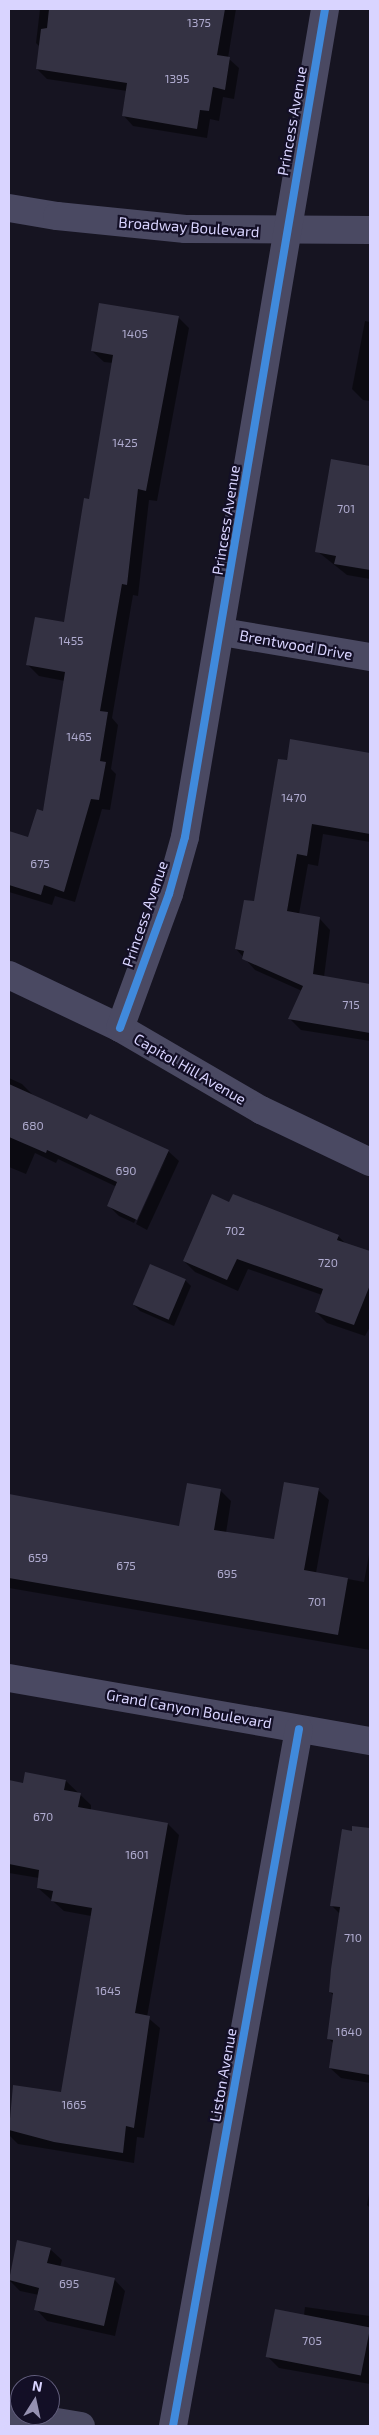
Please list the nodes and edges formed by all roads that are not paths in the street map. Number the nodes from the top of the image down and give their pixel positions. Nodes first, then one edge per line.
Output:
1 (325, 9) edge
2 (9, 208) edge
3 (370, 230) edge
4 (288, 232) junction
5 (222, 632) junction
6 (370, 657) edge
7 (9, 975) edge
8 (120, 1028) junction
9 (370, 1162) edge
10 (9, 1678) edge
11 (299, 1729) junction
12 (370, 1741) edge
13 (9, 2414) edge
14 (81, 2426) edge
15 (173, 2426) edge

1 - 4 street, Princess Avenue
2 - 4 street, Broadway Boulevard
3 - 4 street, Broadway Boulevard
4 - 5 street, Princess Avenue
5 - 6 street, Brentwood Drive
5 - 8 street, Princess Avenue
7 - 8 street, Capitol Hill Avenue
8 - 9 street, Capitol Hill Avenue
10 - 11 street, Grand Canyon Boulevard
11 - 12 street, Grand Canyon Boulevard
11 - 15 street, Liston Avenue
13 - 14 street

